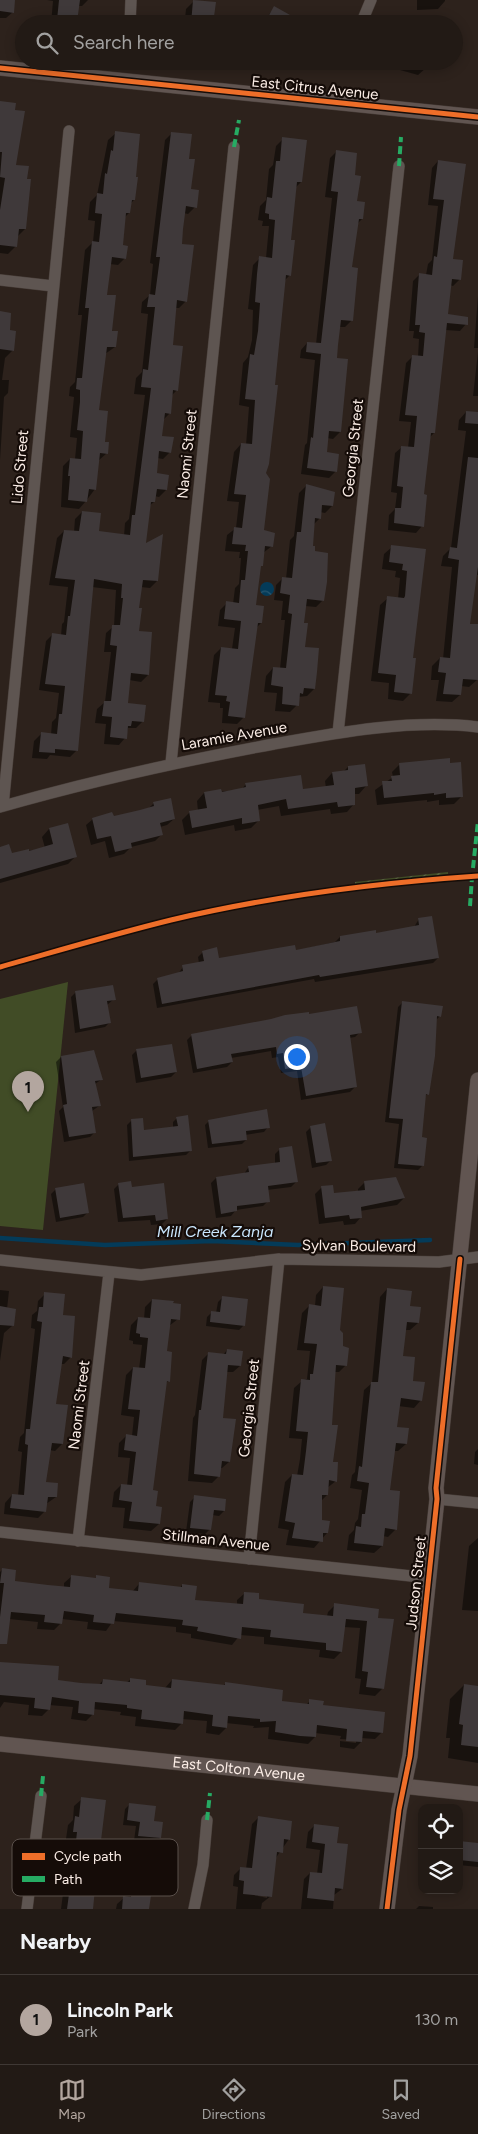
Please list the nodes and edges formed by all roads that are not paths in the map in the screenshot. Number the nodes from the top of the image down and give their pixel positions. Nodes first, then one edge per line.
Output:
1 (131, 0) edge
2 (371, 0) edge
3 (130, 15) edge
4 (365, 15) edge
5 (0, 68) edge
6 (15, 70) edge
7 (20, 70) edge
8 (478, 117) edge
9 (70, 131) dead end
10 (234, 147) dead end
11 (399, 166) dead end
12 (0, 280) edge
13 (53, 286) junction
14 (478, 727) edge
15 (338, 733) junction
16 (171, 763) junction
17 (2, 806) edge
18 (478, 1080) edge
19 (478, 1257) edge
20 (460, 1259) junction
21 (0, 1260) edge
22 (279, 1260) junction
23 (110, 1273) junction
24 (437, 1499) junction
25 (478, 1503) edge
26 (0, 1532) edge
27 (78, 1541) junction
28 (249, 1559) junction
29 (430, 1578) junction
30 (0, 1744) edge
31 (404, 1786) junction
32 (478, 1794) edge
33 (41, 1796) dead end
34 (207, 1820) dead end
35 (36, 1839) edge
36 (29, 1896) edge
37 (27, 1909) edge
38 (194, 1909) edge
39 (387, 1909) edge

1 - 3 street
2 - 4 street
5 - 6 street, East Citrus Avenue
7 - 8 street, East Citrus Avenue
9 - 13 street, Lido Street
10 - 16 street, Naomi Street
11 - 15 street, Georgia Street
12 - 13 street
13 - 17 street, Lido Street
14 - 15 street, Laramie Avenue
15 - 16 street, Laramie Avenue
16 - 17 street, Laramie Avenue
18 - 20 street, Judson Street
19 - 20 street, Sylvan Boulevard
20 - 22 street, Sylvan Boulevard
20 - 24 street, Judson Street
21 - 23 street, Sylvan Boulevard
22 - 23 street, Sylvan Boulevard
22 - 28 street, Georgia Street
23 - 27 street, Naomi Street
24 - 25 street
24 - 29 street, Judson Street
26 - 27 street, Stillman Avenue
27 - 28 street, Stillman Avenue
28 - 29 street, Stillman Avenue
29 - 31 street, Judson Street
30 - 31 street, East Colton Avenue
31 - 32 street, East Colton Avenue
31 - 39 street, Judson Street
33 - 35 street
34 - 38 street
36 - 37 street

